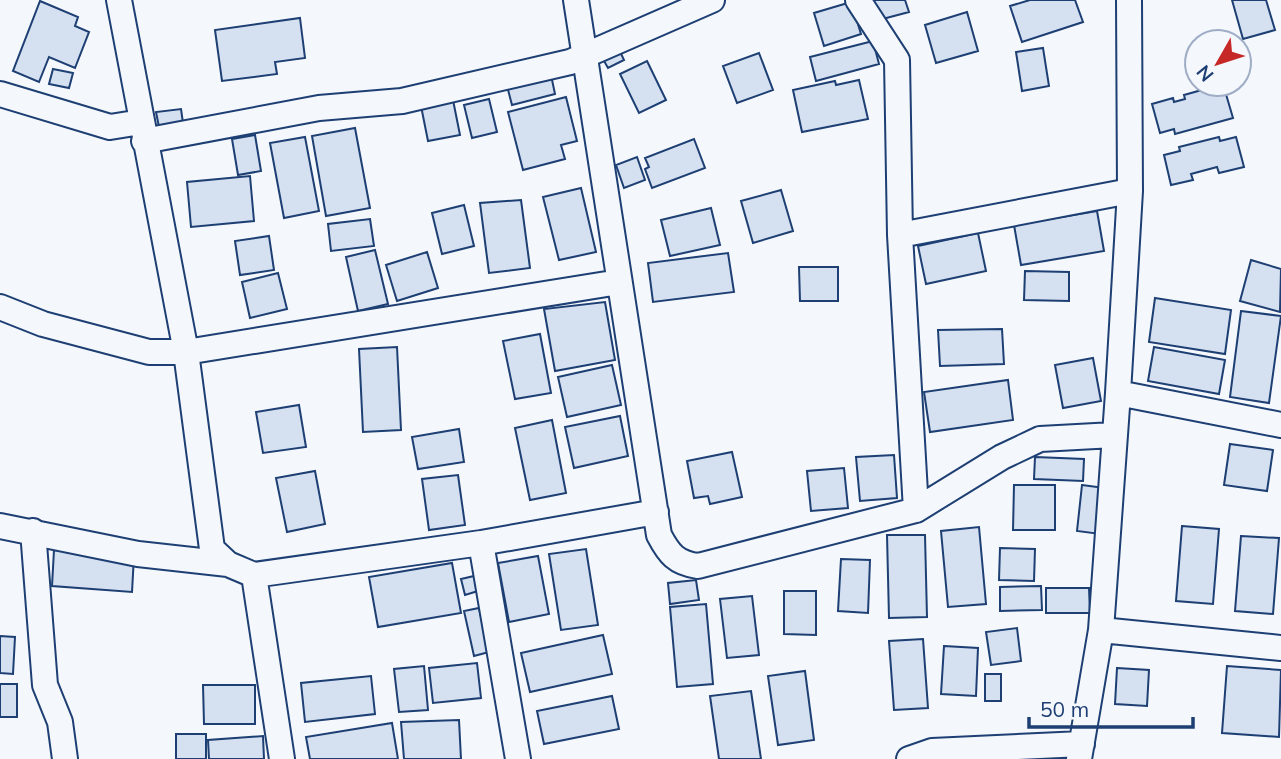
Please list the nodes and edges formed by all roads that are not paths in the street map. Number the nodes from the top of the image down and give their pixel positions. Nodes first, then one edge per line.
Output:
1 (119, 0) edge
2 (576, 0) edge
3 (712, 0) edge
4 (858, 0) edge
5 (1129, 0) edge
6 (584, 58) junction
7 (0, 94) edge
8 (143, 132) junction
9 (1130, 191) junction
10 (900, 235) junction
11 (619, 282) junction
12 (0, 307) edge
13 (186, 352) junction
14 (1118, 393) junction
15 (1281, 425) edge
16 (1114, 435) junction
17 (916, 510) junction
18 (656, 513) junction
19 (0, 526) edge
20 (33, 531) junction
21 (481, 543) junction
22 (228, 564) junction
23 (254, 575) junction
24 (1101, 630) junction
25 (1281, 648) edge
26 (1081, 752) edge
27 (65, 759) edge
28 (282, 759) edge
29 (518, 759) edge
30 (909, 759) edge

1 - 8 street
2 - 6 street
3 - 6 street
4 - 10 street
5 - 9 street
6 - 8 street
6 - 11 street
7 - 8 street
8 - 13 street
9 - 10 street
9 - 14 street
10 - 17 street
11 - 13 street
11 - 18 street
12 - 13 street
13 - 22 street
14 - 15 street
14 - 16 street
16 - 17 street
16 - 24 street
17 - 18 street
18 - 21 street
19 - 20 street
20 - 22 street
20 - 27 street
21 - 23 street
21 - 29 street
22 - 23 street
23 - 28 street
24 - 25 street
24 - 26 street
26 - 30 street

